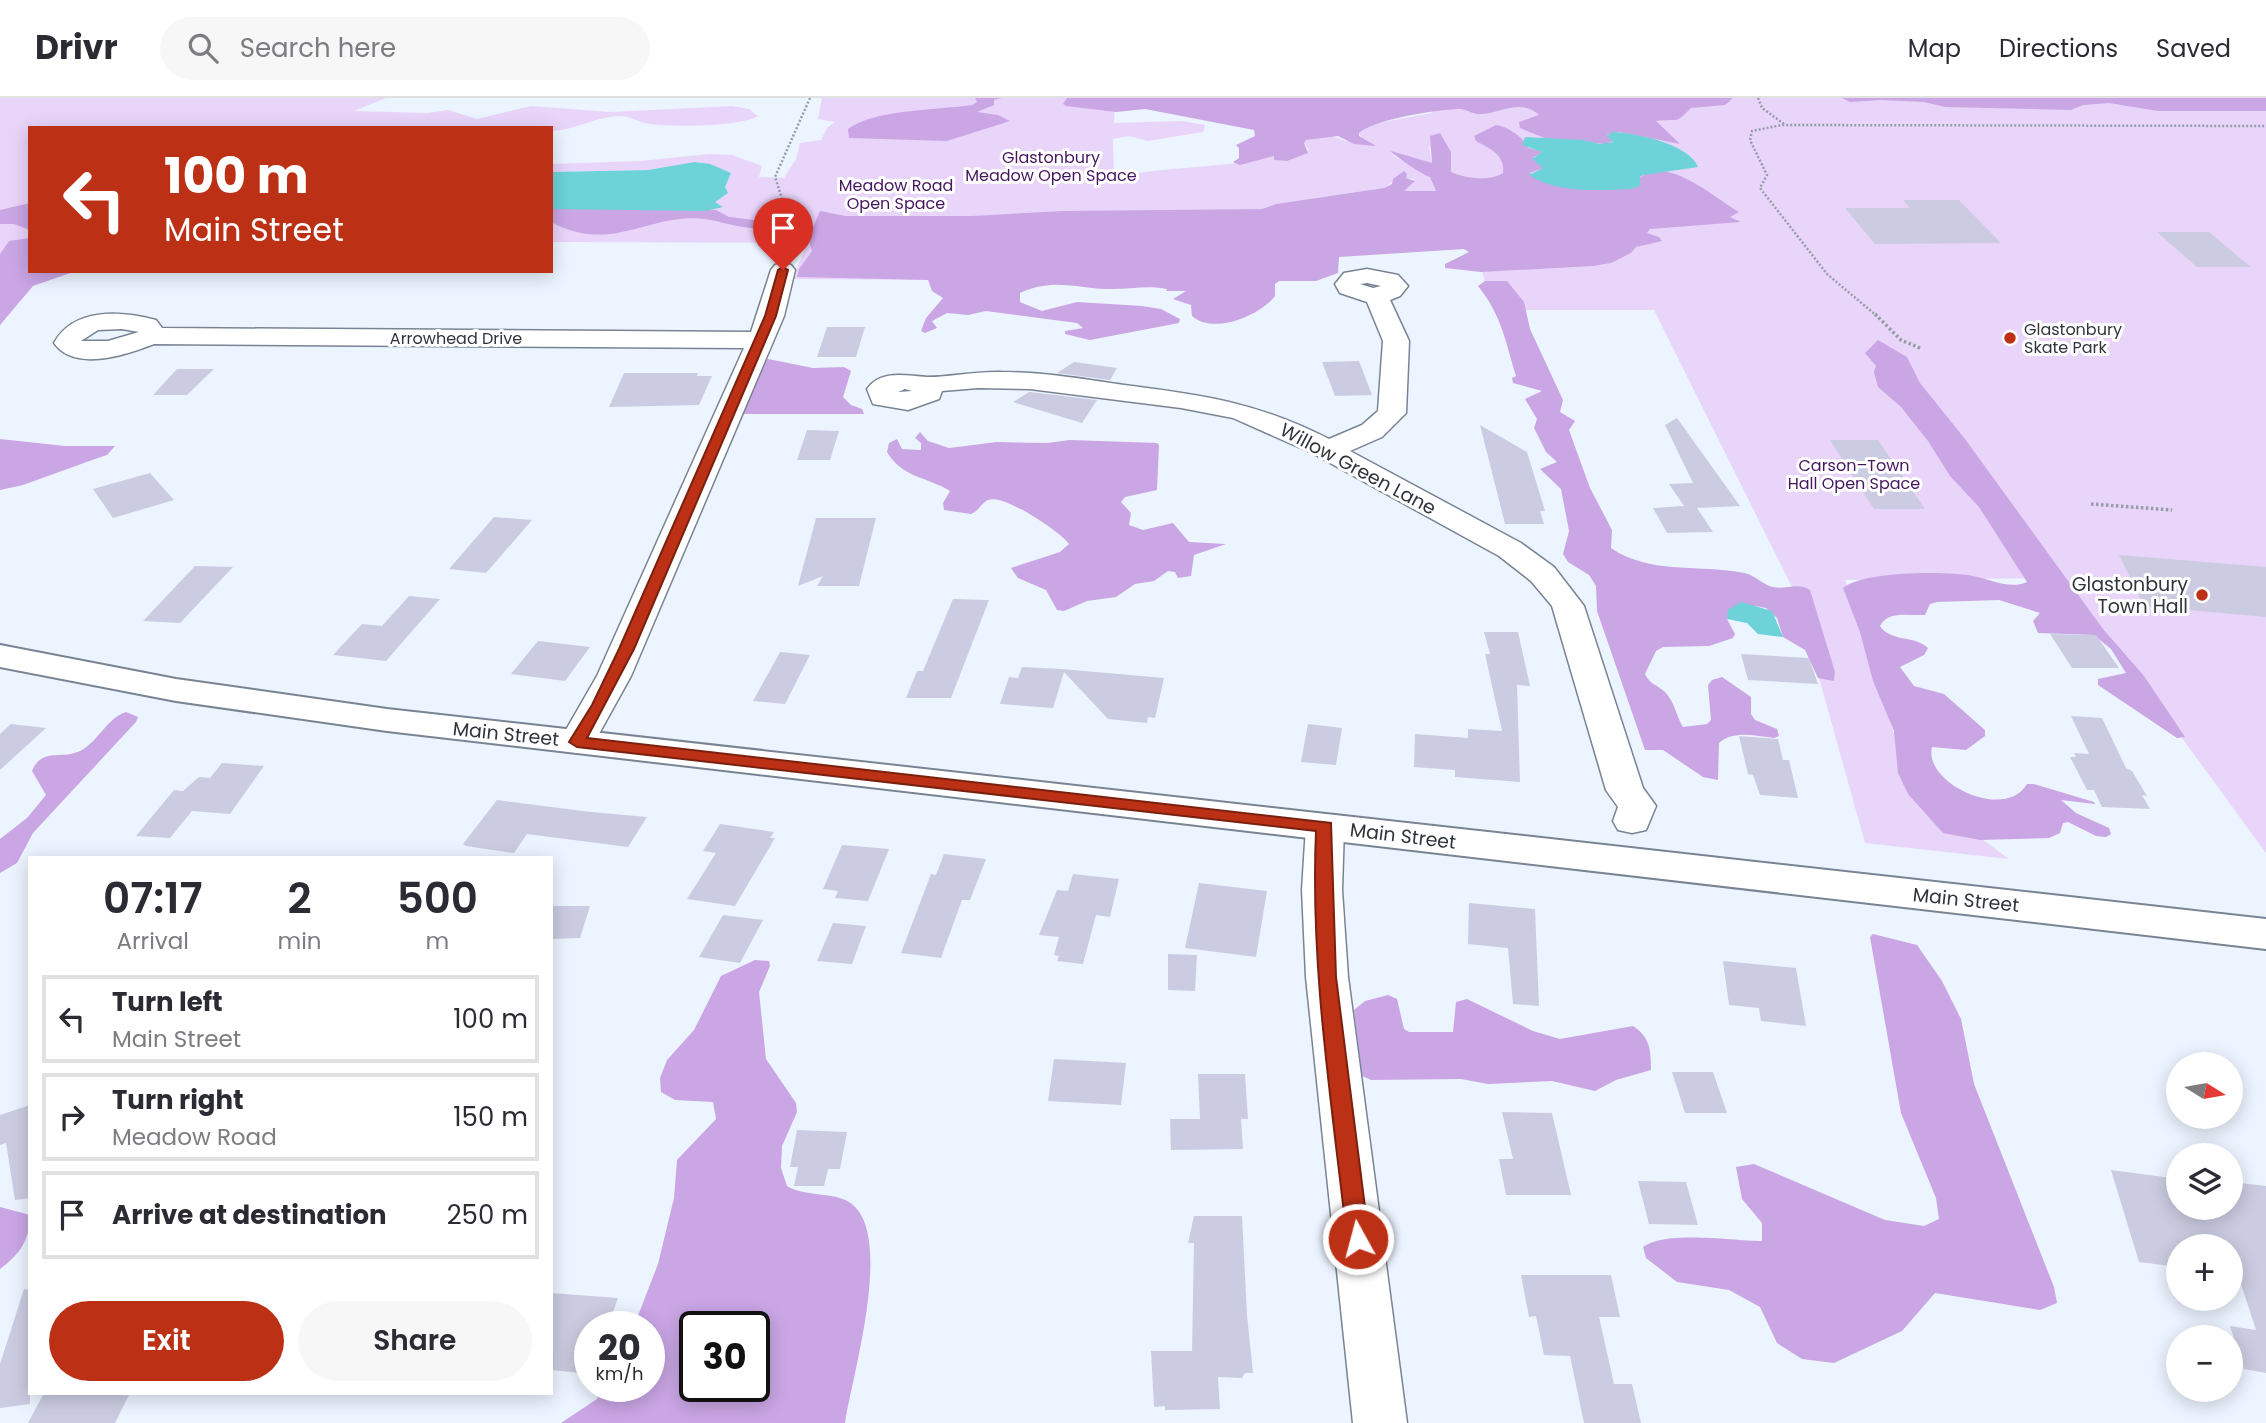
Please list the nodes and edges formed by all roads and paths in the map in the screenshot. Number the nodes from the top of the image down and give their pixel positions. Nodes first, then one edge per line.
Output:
1 (808, 98) edge
2 (1758, 98) edge
3 (1785, 125) junction
4 (2266, 127) edge
5 (783, 270) joint
6 (1376, 295) dead end
7 (150, 336) dead end
8 (761, 340) junction
9 (1922, 349) dead end
10 (927, 385) dead end
11 (1325, 451) junction
12 (2091, 504) dead end
13 (2172, 510) dead end
14 (0, 656) edge
15 (577, 742) junction
16 (1629, 806) joint
17 (1325, 827) junction
18 (1639, 863) junction
19 (2266, 934) edge
20 (1380, 1423) edge

1 - 5 path
2 - 3 path
3 - 4 path
3 - 9 path
5 - 8 street
6 - 11 street
7 - 8 street, Arrowhead Drive
8 - 15 street
10 - 11 street, Willow Green Lane
11 - 16 street, Willow Green Lane
12 - 13 path
14 - 15 main road, Main Street
15 - 17 main road, Main Street
16 - 18 street, Willow Green Lane
17 - 18 main road, Main Street
17 - 20 street
18 - 19 main road, Main Street

